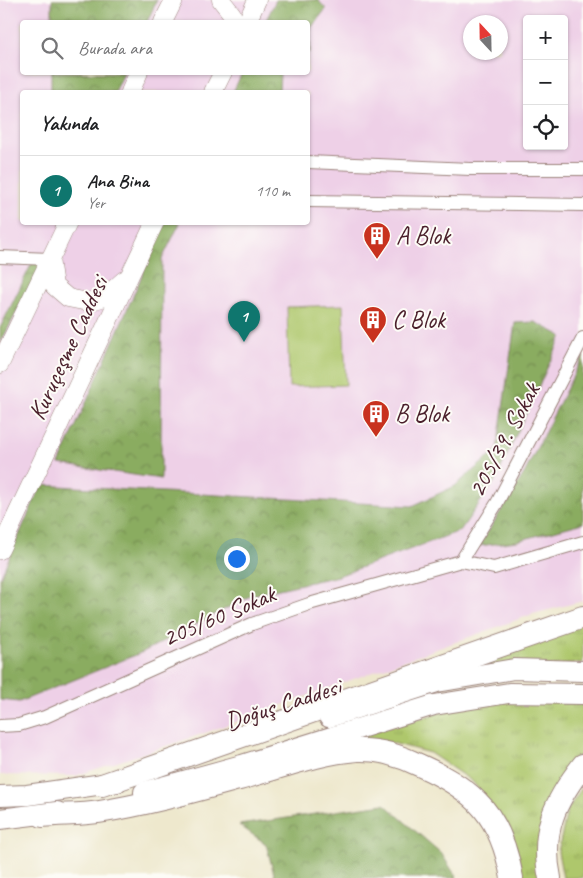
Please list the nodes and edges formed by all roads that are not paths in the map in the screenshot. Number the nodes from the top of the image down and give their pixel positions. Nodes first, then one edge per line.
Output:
1 (221, 0) edge
2 (258, 0) edge
3 (175, 2) edge
4 (164, 20) edge
5 (233, 20) edge
6 (248, 20) edge
7 (138, 75) edge
8 (222, 75) edge
9 (131, 90) edge
10 (214, 90) edge
11 (310, 162) edge
12 (583, 169) edge
13 (310, 201) edge
14 (583, 205) edge
15 (67, 225) edge
16 (154, 225) edge
17 (0, 256) edge
18 (50, 259) junction
19 (130, 275) junction
20 (583, 338) edge
21 (0, 364) edge
22 (583, 542) edge
23 (0, 550) edge
24 (460, 561) junction
25 (583, 617) edge
26 (583, 671) edge
27 (583, 694) edge
28 (0, 726) edge
29 (583, 765) edge
30 (102, 785) junction
31 (0, 796) edge
32 (42, 816) junction
33 (0, 819) edge
34 (512, 878) edge
35 (550, 878) edge

1 - 5 street
2 - 6 street
3 - 4 street
7 - 9 street
8 - 10 street
11 - 12 street
13 - 14 street
15 - 18 street
16 - 19 street, Kuruçeşme Caddesi
17 - 18 street
18 - 19 street
18 - 21 street
19 - 23 street, Kuruçeşme Caddesi
20 - 24 street, 205/39. Sokak
22 - 24 street
24 - 28 street, 205/60 Sokak
25 - 30 highway
26 - 30 main road, Doğuş Caddesi
27 - 32 main road, Doğuş Caddesi
29 - 35 highway
30 - 31 main road, Doğuş Caddesi
32 - 33 main road, Doğuş Caddesi
32 - 34 highway

